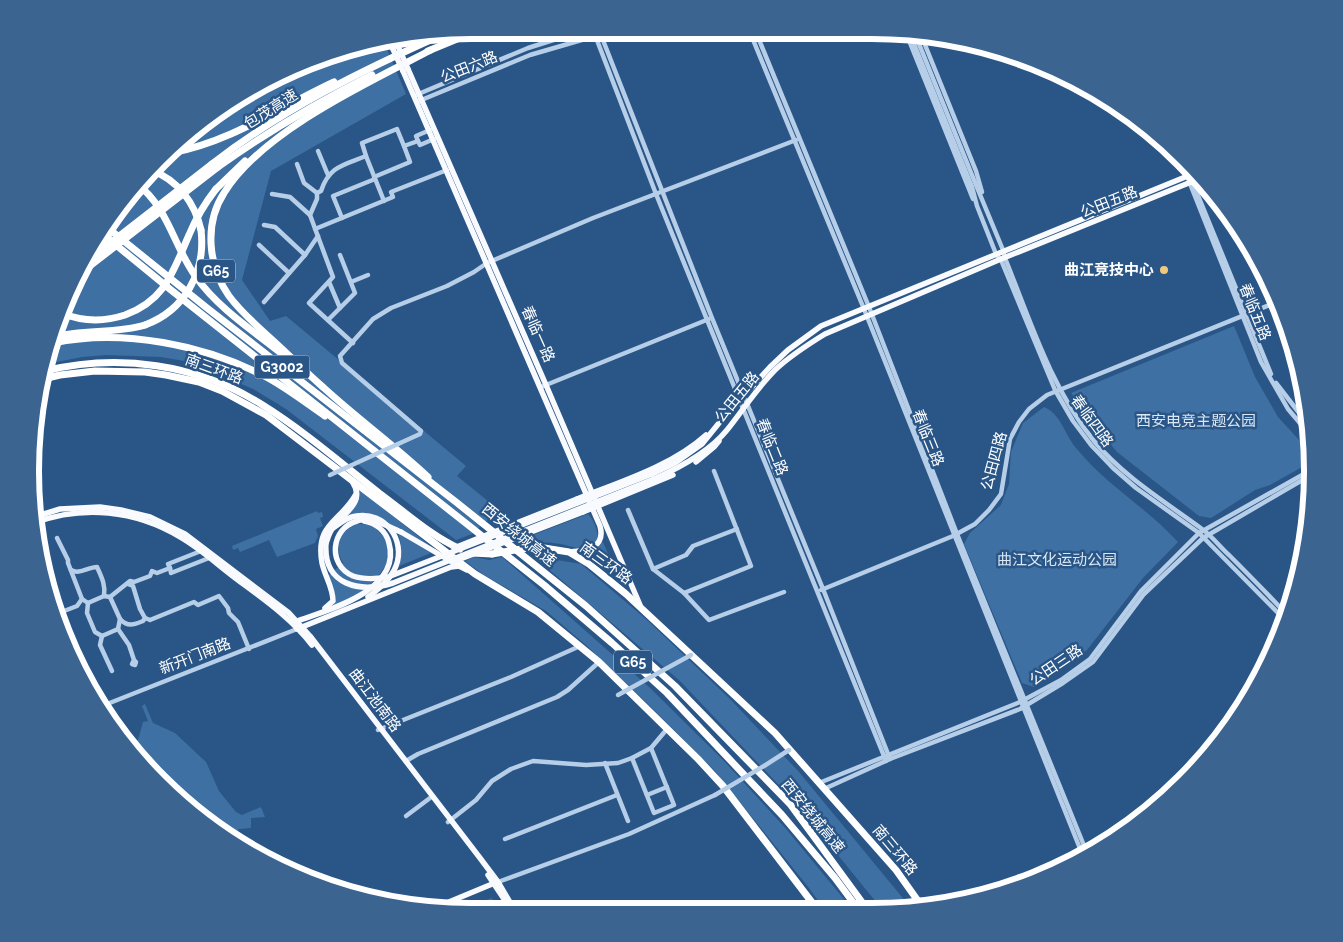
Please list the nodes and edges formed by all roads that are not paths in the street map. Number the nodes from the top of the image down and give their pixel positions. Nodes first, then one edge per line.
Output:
1 (556, 39) edge
2 (579, 39) edge
3 (600, 39) edge
4 (600, 39) edge
5 (753, 39) edge
6 (758, 39) edge
7 (457, 40) edge
8 (428, 41) edge
9 (909, 41) edge
10 (913, 41) edge
11 (918, 41) edge
12 (924, 42) edge
13 (394, 46) edge
14 (431, 50) junction
15 (404, 52) junction
16 (418, 98) junction
17 (430, 130) junction
18 (277, 139) junction
19 (434, 139) junction
20 (797, 139) junction
21 (418, 140) junction
22 (404, 146) junction
23 (181, 150) edge
24 (318, 151) dead end
25 (366, 156) junction
26 (297, 164) dead end
27 (215, 166) junction
28 (447, 170) junction
29 (157, 173) edge
30 (969, 173) junction
31 (328, 175) junction
32 (1188, 176) edge
33 (375, 178) junction
34 (1190, 179) edge
35 (1191, 183) junction
36 (143, 190) edge
37 (662, 191) junction
38 (316, 193) junction
39 (272, 194) dead end
40 (656, 194) junction
41 (384, 201) junction
42 (985, 203) junction
43 (977, 206) junction
44 (310, 215) junction
45 (342, 218) junction
46 (264, 225) dead end
47 (315, 229) junction
48 (112, 231) edge
49 (124, 231) junction
50 (318, 236) junction
51 (107, 239) edge
52 (104, 243) edge
53 (259, 245) dead end
54 (1003, 250) junction
55 (99, 251) edge
56 (996, 254) junction
57 (305, 255) junction
58 (340, 255) dead end
59 (1003, 259) junction
60 (490, 262) junction
61 (92, 264) edge
62 (289, 273) junction
63 (368, 275) dead end
64 (329, 282) junction
65 (351, 282) junction
66 (264, 302) dead end
67 (1270, 305) edge
68 (340, 308) junction
69 (866, 308) junction
70 (68, 315) edge
71 (869, 315) junction
72 (1244, 316) junction
73 (710, 319) junction
74 (328, 320) junction
75 (61, 336) edge
76 (59, 342) edge
77 (352, 343) junction
78 (51, 370) edge
79 (49, 378) edge
80 (543, 386) junction
81 (325, 389) junction
82 (1058, 391) junction
83 (742, 398) junction
84 (745, 406) junction
85 (1301, 416) edge
86 (719, 423) junction
87 (1302, 426) edge
88 (726, 432) junction
89 (374, 451) junction
90 (714, 471) dead end
91 (1304, 474) edge
92 (330, 475) dead end
93 (653, 476) junction
94 (350, 479) junction
95 (1304, 479) edge
96 (356, 494) junction
97 (590, 494) junction
98 (456, 502) junction
99 (595, 507) junction
100 (628, 510) dead end
101 (41, 516) edge
102 (42, 520) edge
103 (358, 521) junction
104 (333, 528) junction
105 (737, 529) junction
106 (1204, 530) junction
107 (1199, 534) junction
108 (182, 535) junction
109 (955, 535) junction
110 (1208, 535) junction
111 (57, 538) dead end
112 (1203, 538) junction
113 (201, 551) junction
114 (569, 552) junction
115 (209, 558) junction
116 (435, 558) junction
117 (459, 566) junction
118 (170, 568) junction
119 (70, 569) junction
120 (429, 569) junction
121 (653, 569) junction
122 (475, 574) junction
123 (131, 584) junction
124 (823, 589) junction
125 (818, 591) junction
126 (784, 592) dead end
127 (684, 593) junction
128 (104, 596) junction
129 (110, 597) junction
130 (82, 600) junction
131 (88, 603) junction
132 (353, 606) junction
133 (1281, 609) edge
134 (644, 611) junction
135 (63, 612) edge
136 (317, 614) junction
137 (1279, 614) edge
138 (145, 618) junction
139 (120, 619) junction
140 (297, 621) junction
141 (300, 628) junction
142 (118, 629) junction
143 (102, 636) junction
144 (580, 646) junction
145 (249, 648) junction
146 (691, 655) junction
147 (134, 660) dead end
148 (599, 662) junction
149 (112, 671) dead end
150 (618, 695) dead end
151 (1022, 701) junction
152 (108, 704) edge
153 (1024, 707) junction
154 (379, 729) junction
155 (667, 729) junction
156 (651, 748) junction
157 (789, 750) junction
158 (632, 758) junction
159 (888, 758) junction
160 (406, 761) junction
161 (605, 763) junction
162 (822, 786) junction
163 (667, 787) junction
164 (617, 795) junction
165 (647, 795) junction
166 (430, 798) junction
167 (406, 816) dead end
168 (450, 821) junction
169 (628, 821) dead end
170 (505, 839) dead end
171 (1084, 847) edge
172 (1080, 849) edge
173 (496, 883) junction
174 (918, 901) edge
175 (449, 902) edge
176 (507, 903) edge
177 (510, 903) edge
178 (811, 903) edge
179 (854, 903) edge
180 (865, 903) edge

1 - 16 street, 公田六路
2 - 16 street, 公田六路
3 - 37 street, 春临二路
4 - 40 street, 春临二路
5 - 20 street, 春临三路
6 - 20 street, 春临三路
7 - 14 highway, G65
8 - 15 highway, 包茂高速
9 - 43 street
10 - 30 street
11 - 30 street
12 - 42 street
13 - 16 main road, 春临一路, bridge
14 - 18 highway, G65
14 - 27 highway, G65
15 - 23 highway
15 - 27 highway, 包茂高速
16 - 17 main road, 春临一路
16 - 60 main road, 春临一路
17 - 19 main road, 春临一路
17 - 21 street
18 - 70 highway, bridge
18 - 81 highway, G65
19 - 21 street
19 - 28 main road, 春临一路
20 - 37 street
20 - 69 street, 春临三路
21 - 22 street
22 - 25 street
22 - 33 street
24 - 31 street
25 - 31 street
25 - 33 street
26 - 38 street
27 - 49 highway, 包茂高速, bridge
27 - 61 highway, bridge
28 - 41 street
28 - 60 main road, 春临一路
29 - 75 highway, bridge
30 - 42 street, 春临四路
30 - 43 street, 春临四路
31 - 38 street
32 - 54 main road, 公田五路
33 - 41 street
33 - 45 street
34 - 35 street, 春临五路
35 - 59 main road, 公田五路
35 - 72 street, 春临五路
36 - 81 highway
37 - 40 street
37 - 73 street, 春临二路
38 - 44 street
39 - 44 street
40 - 60 street
40 - 73 street, 春临二路
41 - 45 street
42 - 54 street, 春临四路
43 - 56 street, 春临四路
44 - 47 street
45 - 47 street
46 - 57 street
47 - 50 street
48 - 98 highway, 西安绕城高速 / G3002
49 - 52 highway, bridge
49 - 55 highway, bridge
50 - 57 street
50 - 64 street
51 - 89 highway, 西安绕城高速 / G65
53 - 62 street
54 - 56 main road, 公田五路
54 - 59 street, 春临四路
56 - 59 street, 春临四路
56 - 69 main road, 公田五路
57 - 62 street
58 - 65 street
59 - 71 main road, 公田五路
59 - 82 street, 春临四路
60 - 77 street
60 - 80 main road, 春临一路
62 - 66 street
63 - 65 street
64 - 68 street
64 - 74 street
65 - 68 street
67 - 72 street, 公田四路
68 - 74 street
69 - 71 street, 春临三路
69 - 83 main road, 公田五路
71 - 84 main road, 公田五路
71 - 109 street, 春临三路
72 - 82 street, 公田四路
72 - 85 street, 春临五路
72 - 87 street, 春临五路
73 - 80 street
73 - 83 street, 春临二路
74 - 77 street
76 - 89 highway
77 - 92 street, bridge
78 - 114 highway, 南三环路, bridge
79 - 94 highway, 南三环路
80 - 97 main road, 春临一路
81 - 98 highway, G65
82 - 106 street, 春临四路
82 - 107 street, 春临四路
82 - 109 street, 公田四路
83 - 84 street, 春临二路
83 - 86 main road, 公田五路
84 - 88 main road, 公田五路
84 - 124 street, 春临二路
84 - 125 street, 春临二路
86 - 93 main road, 公田五路
86 - 97 main road
88 - 93 main road, 公田五路
88 - 99 main road
89 - 179 highway, 西安绕城高速 / G65
90 - 105 street
91 - 106 street, 公田三路
93 - 116 main road, 公田五路, bridge
93 - 120 main road, 公田五路, bridge
94 - 96 main road
94 - 122 highway, 南三环路
95 - 110 street, 公田三路
96 - 104 main road, 公田五路
96 - 136 main road
97 - 99 main road, 春临一路
97 - 116 main road, bridge
98 - 180 highway, 西安绕城高速 / G65
99 - 114 main road, 春临一路
99 - 120 main road, bridge
99 - 134 main road, 春临一路
100 - 121 street
101 - 108 main road
102 - 108 main road
103 - 116 main road, 公田五路, bridge
103 - 117 main road, bridge
103 - 136 main road, bridge
104 - 120 main road, 公田五路, bridge
104 - 132 main road
105 - 121 street
105 - 127 street
106 - 107 street, 公田三路
106 - 110 street, 春临四路
107 - 112 street, 春临四路
107 - 151 street, 公田三路
108 - 113 main road, 曲江池南路
108 - 140 main road, 曲江池南路
109 - 124 street, 公田四路
109 - 151 street, 春临三路
110 - 112 street, 公田三路
110 - 133 street, 春临四路
111 - 119 street
112 - 137 street, 春临四路
112 - 153 street, 公田三路
113 - 115 main road, 曲江池南路
113 - 118 street
114 - 134 highway, 南三环路
115 - 118 street
115 - 141 main road, 曲江池南路
117 - 122 main road
117 - 132 main road
118 - 123 street
119 - 128 street
119 - 130 street
121 - 127 street
122 - 144 highway, 南三环路
123 - 129 street
123 - 138 street
124 - 125 street, 公田四路
124 - 159 street, 春临二路
125 - 159 street, 春临二路
126 - 127 street
128 - 129 street
128 - 131 street
129 - 139 street
130 - 131 street
130 - 135 street
131 - 143 street
132 - 141 main road
134 - 146 highway, 南三环路
136 - 140 main road
138 - 139 street
138 - 145 street
139 - 142 street
140 - 141 main road, 曲江池南路
141 - 145 street, 新开门南路
141 - 154 main road, 曲江池南路
142 - 143 street
142 - 147 street
143 - 149 street
144 - 148 highway, 南三环路
144 - 154 street
145 - 152 street, 新开门南路
146 - 150 street, bridge
146 - 157 highway, 南三环路
148 - 155 highway, 南三环路
148 - 160 street
151 - 153 street, 春临三路
151 - 159 street, 公田三路
153 - 159 street, 公田三路
153 - 171 street, 春临三路
153 - 172 street, 春临三路
154 - 160 main road, 曲江池南路
154 - 166 main road, 曲江池南路
155 - 156 street
155 - 178 highway, 南三环路
156 - 158 street
156 - 163 street
157 - 162 highway, 南三环路
157 - 173 street, bridge
158 - 161 street
158 - 165 street
159 - 162 street, 公田三路
160 - 168 main road, 曲江池南路
161 - 164 street
161 - 168 street
162 - 174 highway, 南三环路
163 - 165 street
163 - 165 street
164 - 169 street
164 - 170 street
166 - 167 street
166 - 168 main road, 曲江池南路
168 - 173 main road, 曲江池南路
173 - 175 main road
173 - 176 main road, 曲江池南路
173 - 177 main road, 曲江池南路

